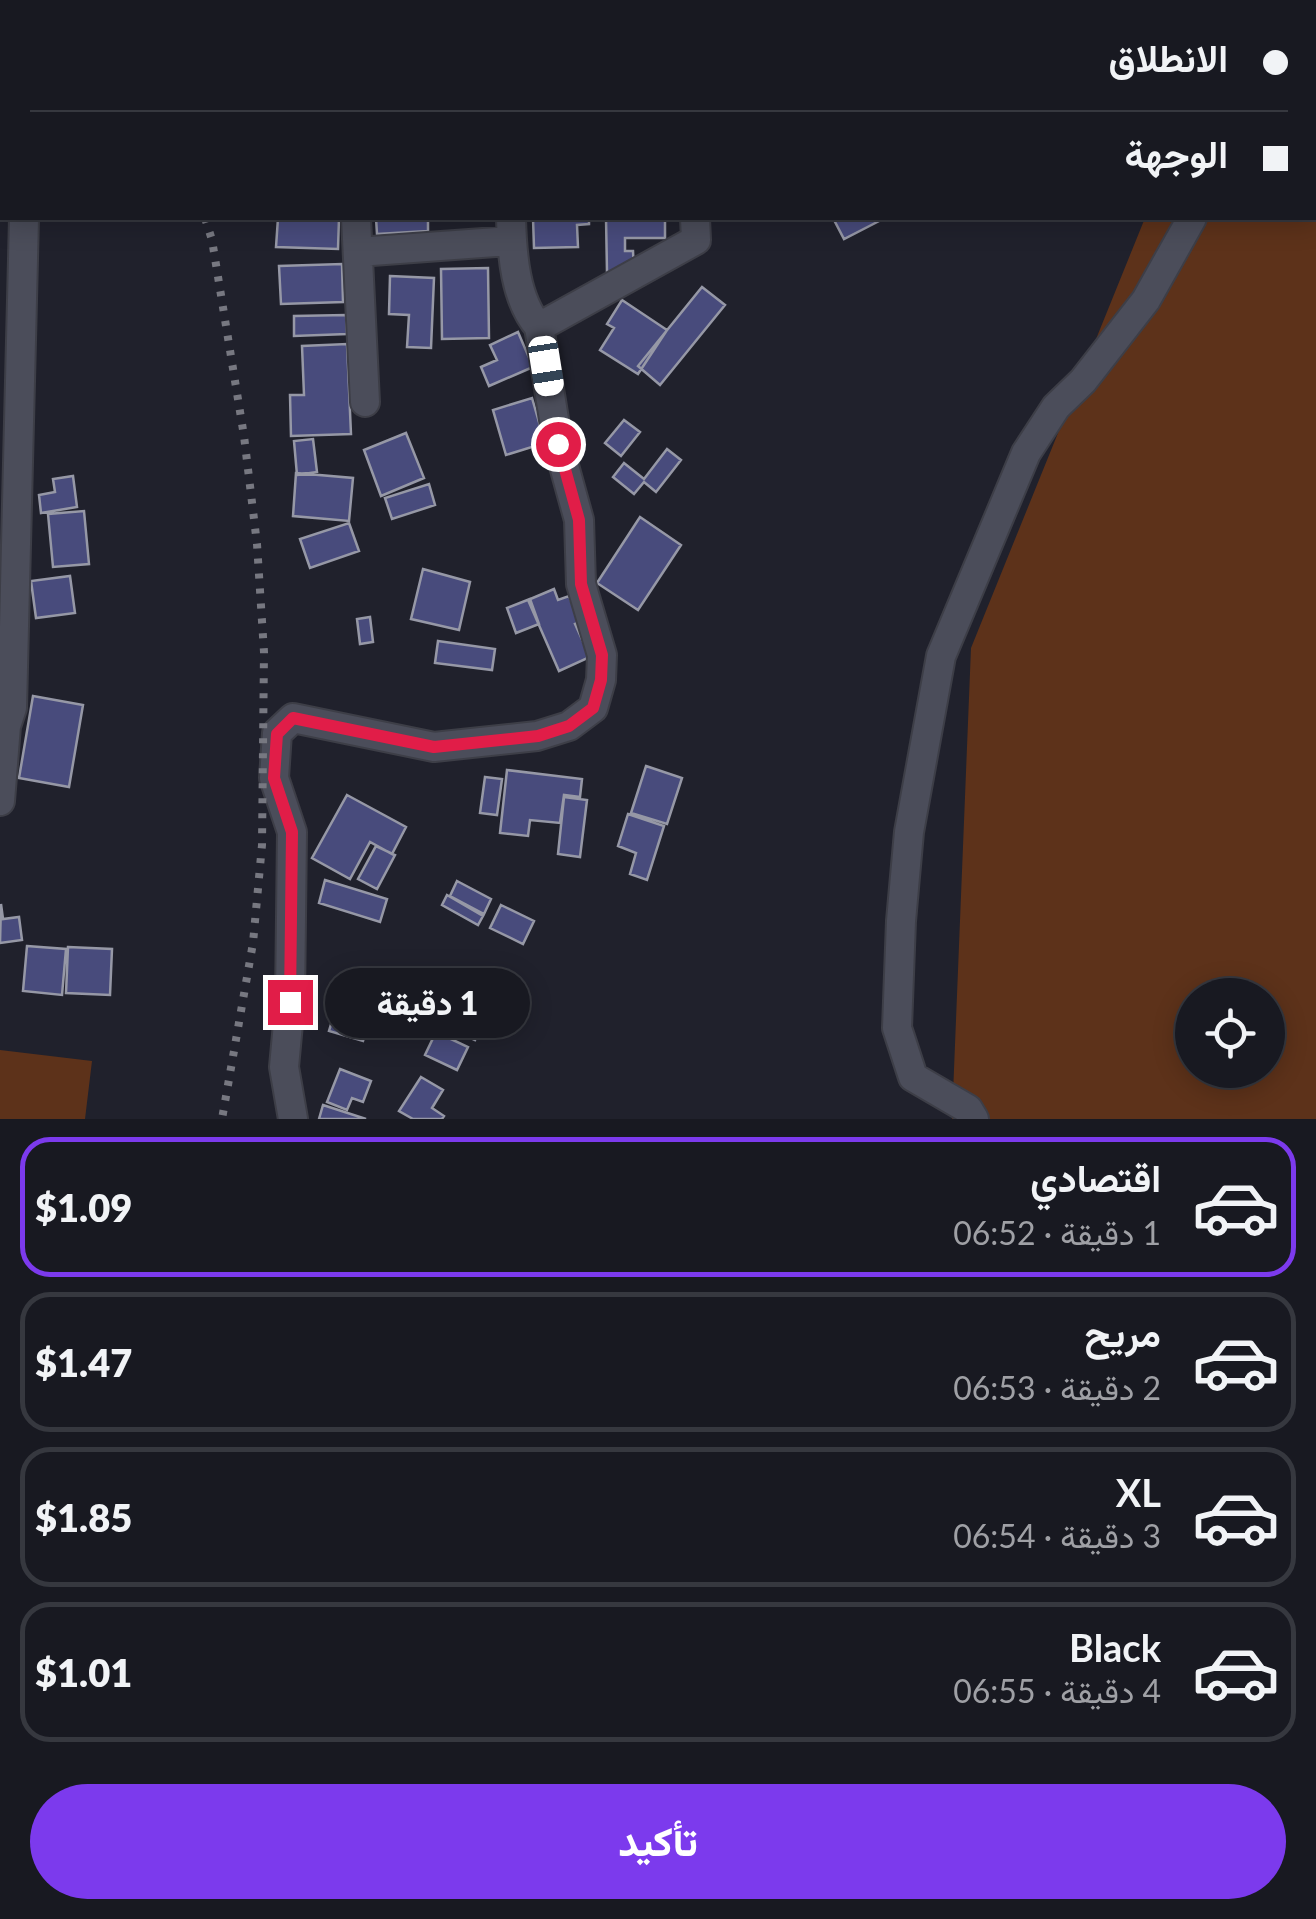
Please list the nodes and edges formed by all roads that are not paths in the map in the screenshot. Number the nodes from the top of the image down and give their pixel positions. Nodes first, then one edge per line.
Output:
1 (24, 220) edge
2 (356, 220) edge
3 (694, 220) edge
4 (1191, 220) edge
5 (511, 230) edge
6 (358, 252) junction
7 (539, 327) junction
8 (365, 402) dead end
9 (3, 728) edge
10 (0, 801) edge
11 (293, 1119) edge
12 (974, 1119) edge

1 - 9 street
2 - 6 street
3 - 7 street
4 - 12 street
5 - 6 street
5 - 7 street
6 - 8 street
7 - 11 street
9 - 10 street

